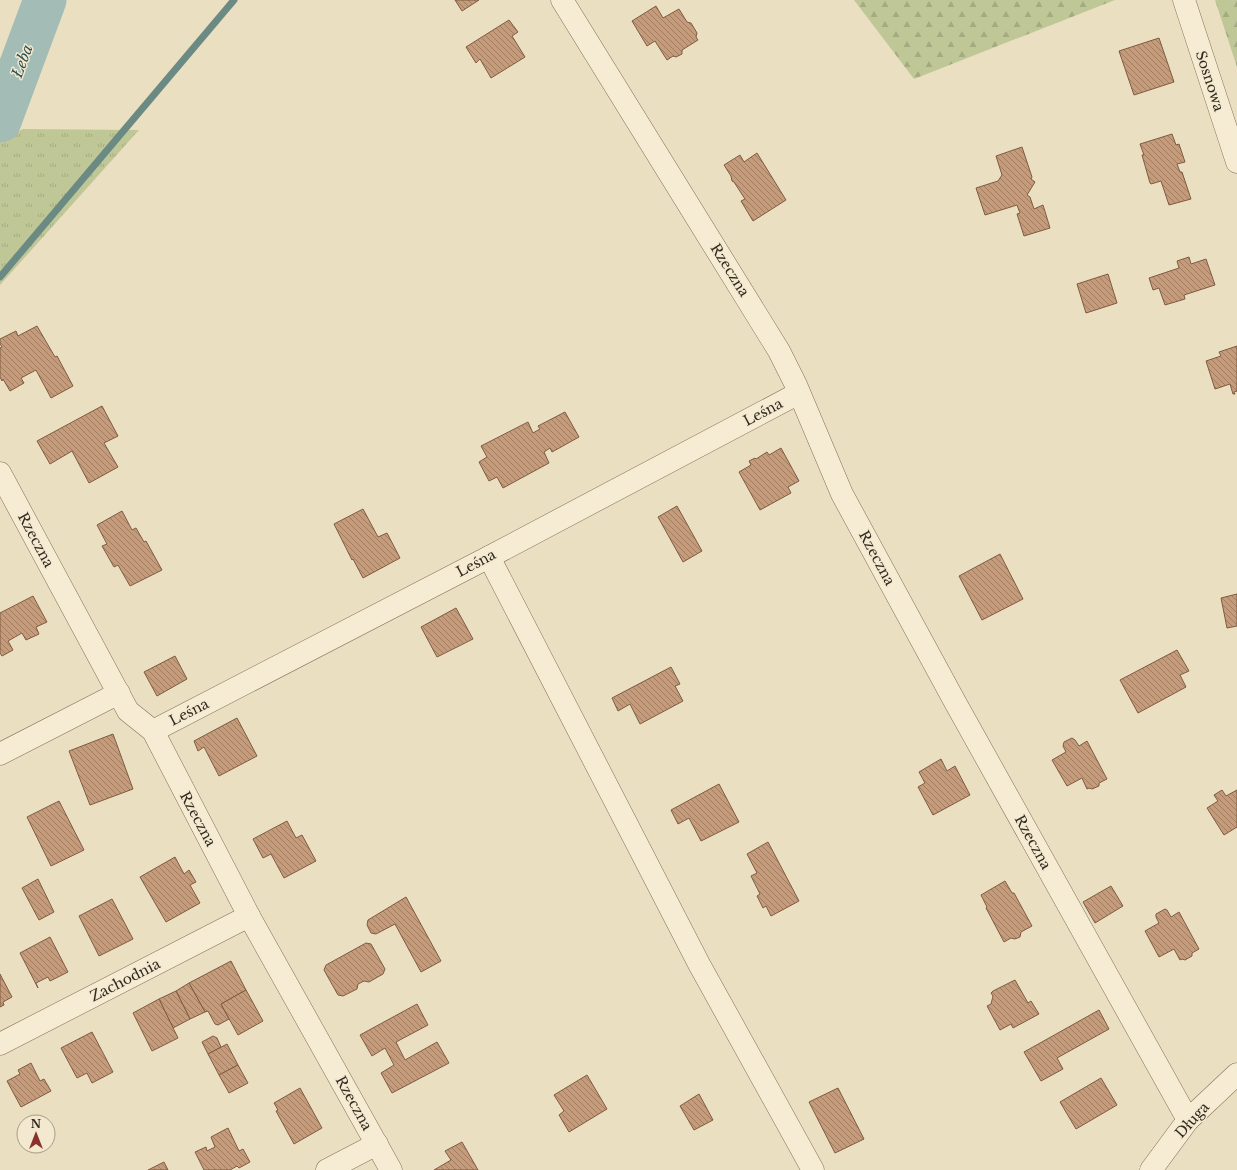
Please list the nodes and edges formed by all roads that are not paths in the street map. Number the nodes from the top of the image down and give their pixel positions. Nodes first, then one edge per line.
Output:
1 (562, 0) edge
2 (1184, 0) edge
3 (1237, 162) edge
4 (799, 393) junction
5 (0, 473) edge
6 (489, 557) junction
7 (119, 693) junction
8 (153, 731) junction
9 (0, 754) edge
10 (249, 916) junction
11 (0, 1044) edge
12 (1237, 1074) edge
13 (1188, 1120) junction
14 (377, 1144) junction
15 (327, 1170) edge
16 (391, 1170) edge
17 (813, 1170) edge
18 (1151, 1170) edge

1 - 4 street, Rzeczna
2 - 3 street, Sosnowa
4 - 6 street, Leśna
4 - 13 street, Rzeczna
5 - 7 street, Rzeczna
6 - 8 street, Leśna
6 - 17 street
7 - 8 street, Rzeczna
7 - 9 street
8 - 10 street, Rzeczna
10 - 11 street, Zachodnia
10 - 14 street, Rzeczna
12 - 13 street, Długa
13 - 18 street, Długa
14 - 15 street
14 - 16 street, Rzeczna

